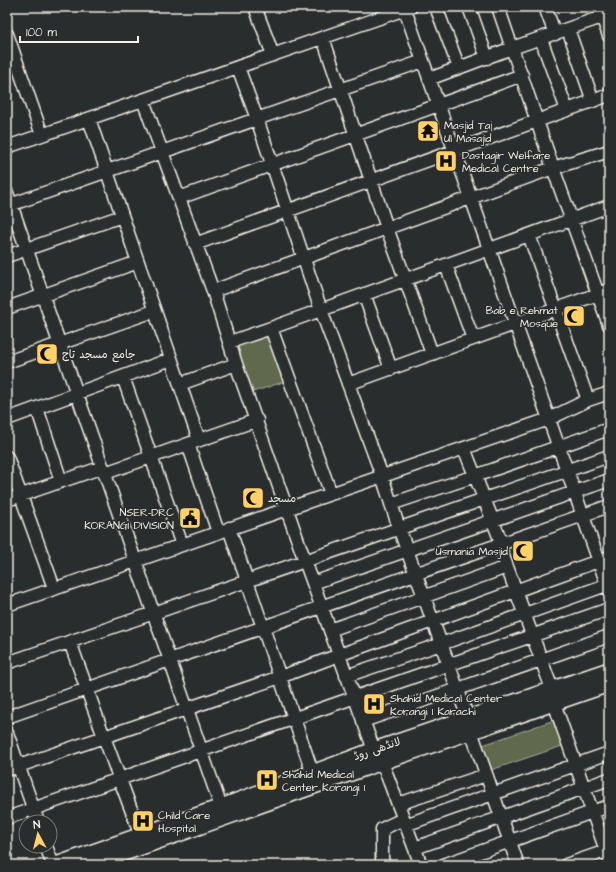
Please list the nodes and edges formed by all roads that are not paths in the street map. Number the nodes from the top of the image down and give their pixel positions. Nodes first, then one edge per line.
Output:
1 (255, 7) edge
2 (436, 7) edge
3 (469, 7) edge
4 (498, 7) edge
5 (545, 7) edge
6 (407, 8) edge
7 (605, 23) edge
8 (568, 29) junction
9 (7, 34) edge
10 (555, 34) junction
11 (323, 38) junction
12 (541, 39) junction
13 (512, 48) junction
14 (273, 55) junction
15 (488, 58) junction
16 (423, 61) junction
17 (238, 67) junction
18 (459, 68) junction
19 (522, 75) junction
20 (429, 79) junction
21 (340, 90) junction
22 (609, 95) edge
23 (143, 100) junction
24 (593, 101) junction
25 (438, 105) junction
26 (567, 110) junction
27 (89, 119) junction
28 (257, 119) junction
29 (537, 121) junction
30 (42, 135) junction
31 (355, 135) junction
32 (7, 147) edge
33 (454, 151) junction
34 (609, 151) edge
35 (162, 152) junction
36 (272, 165) junction
37 (553, 168) junction
38 (107, 172) junction
39 (370, 180) junction
40 (7, 193) edge
41 (179, 198) junction
42 (471, 198) junction
43 (9, 206) edge
44 (609, 206) edge
45 (288, 210) junction
46 (122, 216) junction
47 (571, 219) junction
48 (387, 228) junction
49 (529, 235) junction
50 (195, 244) junction
51 (27, 249) junction
52 (489, 249) junction
53 (7, 256) edge
54 (304, 258) junction
55 (138, 262) junction
56 (446, 265) junction
57 (405, 279) junction
58 (213, 291) junction
59 (603, 292) edge
60 (364, 294) junction
61 (43, 295) junction
62 (7, 308) edge
63 (556, 309) junction
64 (321, 310) junction
65 (154, 311) junction
66 (515, 324) junction
67 (609, 325) edge
68 (271, 328) junction
69 (473, 339) junction
70 (230, 342) junction
71 (60, 344) junction
72 (432, 354) junction
73 (171, 359) junction
74 (7, 362) edge
75 (236, 364) junction
76 (391, 368) junction
77 (123, 377) junction
78 (180, 384) junction
79 (348, 384) junction
80 (609, 393) edge
81 (77, 394) junction
82 (588, 400) junction
83 (37, 408) junction
84 (7, 418) edge
85 (549, 419) junction
86 (257, 420) junction
87 (609, 429) edge
88 (193, 442) junction
89 (559, 447) junction
90 (464, 448) junction
91 (609, 456) edge
92 (7, 457) edge
93 (151, 457) junction
94 (104, 470) junction
95 (567, 470) junction
96 (382, 476) junction
97 (475, 476) junction
98 (609, 480) edge
99 (61, 482) junction
100 (575, 492) junction
101 (331, 494) junction
102 (21, 495) junction
103 (484, 499) junction
104 (7, 500) edge
105 (391, 504) junction
106 (609, 506) edge
107 (287, 509) junction
108 (583, 515) junction
109 (493, 521) junction
110 (399, 528) junction
111 (223, 530) junction
112 (182, 544) junction
113 (500, 544) junction
114 (408, 551) junction
115 (604, 559) edge
116 (136, 560) junction
117 (305, 561) junction
118 (507, 567) junction
119 (416, 574) junction
120 (247, 581) junction
121 (313, 583) junction
122 (608, 586) edge
123 (54, 588) junction
124 (516, 591) junction
125 (424, 597) junction
126 (7, 605) edge
127 (322, 607) junction
128 (609, 609) edge
129 (154, 613) junction
130 (525, 615) junction
131 (433, 621) junction
132 (263, 627) junction
133 (330, 630) junction
134 (532, 636) junction
135 (609, 636) edge
136 (70, 642) junction
137 (441, 644) junction
138 (338, 655) junction
139 (541, 659) junction
140 (170, 660) junction
141 (7, 663) edge
142 (449, 665) junction
143 (609, 670) edge
144 (346, 676) junction
145 (280, 677) junction
146 (609, 684) edge
147 (458, 689) junction
148 (87, 690) junction
149 (553, 696) junction
150 (354, 697) junction
151 (187, 709) junction
152 (7, 717) edge
153 (294, 718) junction
154 (363, 721) junction
155 (470, 724) junction
156 (7, 733) edge
157 (104, 737) junction
158 (202, 751) junction
159 (609, 753) edge
160 (378, 756) junction
161 (576, 764) junction
162 (13, 768) edge
163 (486, 775) junction
164 (120, 779) junction
165 (315, 779) junction
166 (609, 779) edge
167 (584, 788) junction
168 (493, 794) junction
169 (398, 804) junction
170 (609, 806) edge
171 (221, 807) junction
172 (33, 809) junction
173 (592, 812) junction
174 (35, 814) edge
175 (501, 817) junction
176 (7, 818) edge
177 (404, 822) junction
178 (141, 836) junction
179 (510, 842) junction
180 (414, 848) junction
181 (49, 854) edge
182 (608, 854) edge
183 (53, 865) edge
184 (56, 865) edge
185 (90, 865) edge
186 (384, 865) edge
187 (421, 865) edge
188 (443, 865) edge
189 (518, 865) edge
190 (566, 865) edge

1 - 14 street
2 - 18 street
3 - 15 street
4 - 13 street
5 - 10 street
6 - 11 street
6 - 16 street
7 - 8 street
8 - 10 street
8 - 24 street
9 - 30 street
10 - 12 street
11 - 14 street
11 - 21 street
12 - 13 street
12 - 26 street
13 - 15 street
13 - 19 street
14 - 17 street
15 - 18 street
16 - 20 street
16 - 21 street
17 - 23 street
17 - 28 street
18 - 20 street
19 - 25 street
19 - 29 street
20 - 25 street
21 - 28 street
21 - 31 street
22 - 24 street
23 - 27 street
23 - 35 street
24 - 26 street
25 - 31 street
25 - 33 street
26 - 29 street
27 - 30 street
27 - 38 street
28 - 35 street
28 - 36 street
29 - 33 street
29 - 37 street
30 - 32 street
31 - 36 street
31 - 39 street
33 - 39 street
33 - 42 street
34 - 37 street
35 - 38 street
35 - 41 street
36 - 41 street
36 - 45 street
37 - 42 street
37 - 47 street
38 - 43 street
38 - 46 street
39 - 45 street
39 - 48 street
40 - 43 street
41 - 50 street
42 - 48 street
42 - 52 street
43 - 51 street
44 - 47 street
45 - 50 street
45 - 54 street
46 - 51 street
46 - 55 street
47 - 49 street
47 - 59 street
48 - 54 street
48 - 57 street
49 - 52 street
49 - 63 street
50 - 58 street
51 - 53 street
51 - 61 street
52 - 56 street
52 - 66 street
54 - 58 street
54 - 64 street
55 - 61 street
55 - 65 street
56 - 57 street
56 - 69 street
57 - 60 street
57 - 72 street
58 - 70 street
59 - 63 street
59 - 67 street
60 - 64 street
60 - 76 street
61 - 62 street
61 - 71 street
63 - 66 street
63 - 82 street
64 - 68 street
64 - 79 street
65 - 71 street
65 - 73 street
66 - 69 street
66 - 85 street
68 - 70 street
68 - 101 street
69 - 72 street
70 - 75 street
71 - 74 street
71 - 81 street
72 - 76 street
73 - 77 street
73 - 78 street
75 - 78 street
75 - 86 street
76 - 79 street
77 - 81 street
77 - 93 street
78 - 88 street
79 - 96 street
80 - 82 street
81 - 83 street
81 - 94 street
82 - 85 street
83 - 84 street
83 - 99 street
85 - 89 street
85 - 90 street
86 - 88 street
86 - 107 street
87 - 89 street
88 - 93 street
88 - 111 street
89 - 95 street
89 - 97 street
90 - 96 street
90 - 97 street
91 - 95 street
92 - 102 street
93 - 94 street
93 - 112 street
94 - 99 street
94 - 116 street
95 - 100 street
95 - 103 street
96 - 101 street
96 - 105 street
97 - 103 street
97 - 105 street
98 - 100 street
99 - 102 street
100 - 108 street
100 - 109 street
101 - 107 street
102 - 104 street
102 - 123 street
103 - 109 street
103 - 110 street
105 - 110 street
106 - 108 street
107 - 111 street
107 - 117 street
108 - 113 street
108 - 115 street
109 - 113 street
109 - 114 street
110 - 114 street
110 - 117 street
111 - 112 street
111 - 120 street
112 - 116 street
113 - 118 street
113 - 119 street
114 - 119 street
114 - 121 street
115 - 122 street
115 - 124 street
116 - 123 street
116 - 129 street
117 - 120 street
117 - 121 street
118 - 124 street
118 - 125 street
119 - 125 street
119 - 127 street
120 - 129 street
120 - 132 street
121 - 127 street
122 - 130 street
123 - 126 street
124 - 130 street
124 - 131 street
125 - 131 street
125 - 133 street
127 - 132 street
127 - 133 street
128 - 134 street
129 - 136 street
129 - 140 street
130 - 134 street
130 - 137 street
131 - 137 street
131 - 138 street
132 - 140 street
132 - 145 street
133 - 138 street
134 - 139 street
134 - 142 street
135 - 139 street
136 - 141 street
136 - 148 street
137 - 142 street
137 - 144 street
138 - 144 street
138 - 145 street
139 - 147 street
139 - 149 street
140 - 148 street
140 - 151 street
142 - 147 street
142 - 150 street
143 - 149 main road, لانڈھی روڈ
144 - 150 street
145 - 151 street
145 - 153 street
146 - 149 main road, لانڈھی روڈ
147 - 154 street
147 - 155 street
148 - 152 street
148 - 157 street
149 - 155 main road, لانڈھی روڈ
149 - 161 street
150 - 153 street
150 - 154 street
151 - 157 street
151 - 158 street
153 - 158 street
153 - 165 street
154 - 160 street
155 - 160 main road, لانڈھی روڈ
155 - 163 street
156 - 162 street
157 - 162 street
157 - 164 street
158 - 164 street
158 - 171 street
159 - 161 street
160 - 165 main road, لانڈھی روڈ
160 - 169 street
161 - 167 street
161 - 168 street
162 - 172 street
163 - 168 street
163 - 169 street
164 - 172 street
164 - 178 street
165 - 171 main road, لانڈھی روڈ
165 - 185 main road, لانڈھی روڈ
166 - 167 street
167 - 173 street
167 - 175 street
168 - 175 street
168 - 177 street
169 - 177 street
170 - 173 street
171 - 178 main road, لانڈھی روڈ
172 - 174 street
172 - 176 street
173 - 179 street
173 - 182 street
175 - 179 street
175 - 180 street
177 - 180 street
177 - 186 street
178 - 184 main road, لانڈھی روڈ
179 - 188 street
179 - 189 street
180 - 187 street
181 - 183 street
182 - 190 street

